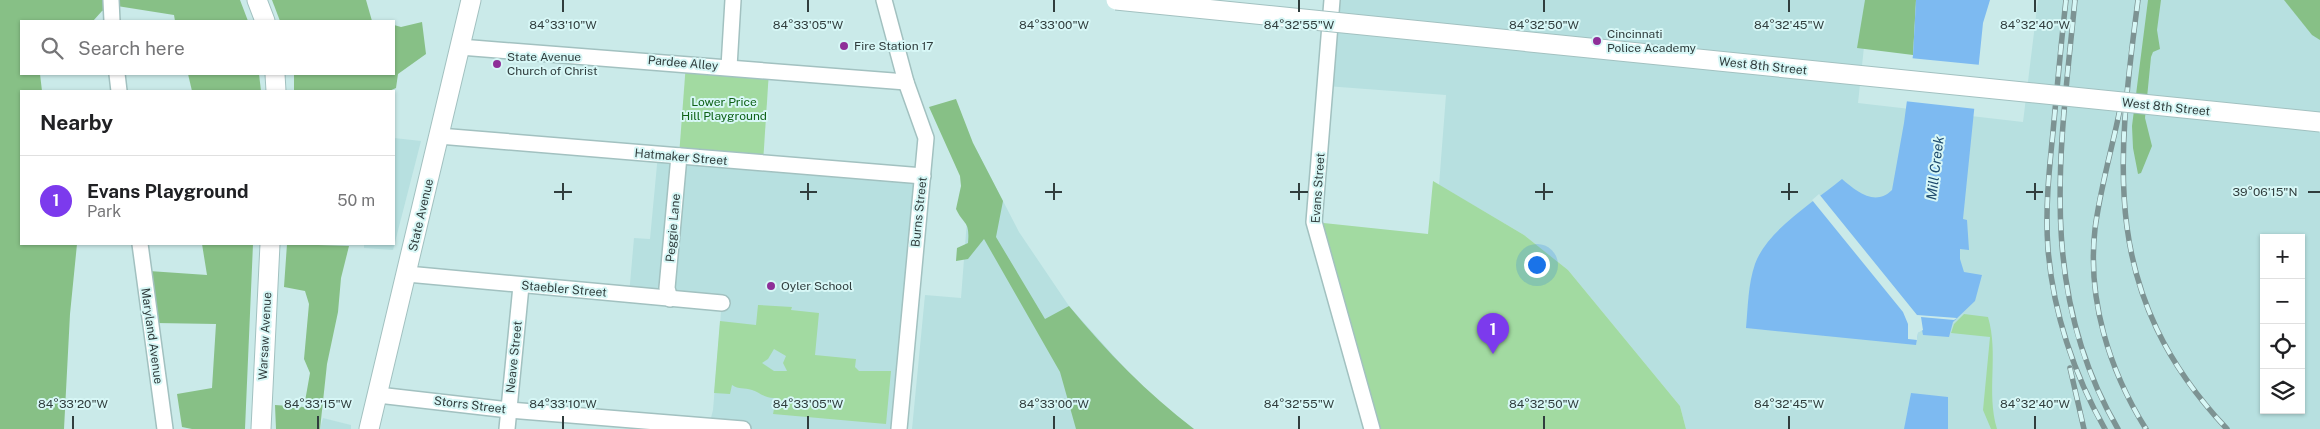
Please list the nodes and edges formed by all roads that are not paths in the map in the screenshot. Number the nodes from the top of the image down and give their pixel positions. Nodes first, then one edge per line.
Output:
1 (111, 0) edge
2 (257, 0) edge
3 (471, 0) edge
4 (733, 0) edge
5 (884, 0) edge
6 (1116, 0) edge
7 (1332, 0) edge
8 (112, 20) edge
9 (266, 20) edge
10 (460, 47) junction
11 (729, 67) junction
12 (117, 75) edge
13 (275, 75) edge
14 (906, 82) junction
15 (119, 90) edge
16 (276, 90) edge
17 (2320, 122) edge
18 (439, 136) junction
19 (679, 156) junction
20 (923, 176) junction
21 (140, 245) edge
22 (270, 245) edge
23 (407, 274) junction
24 (520, 286) junction
25 (670, 299) junction
26 (722, 303) dead end
27 (378, 395) junction
28 (509, 410) junction
29 (165, 429) edge
30 (261, 429) edge
31 (369, 429) edge
32 (507, 429) edge
33 (743, 429) edge
34 (899, 429) edge
35 (1372, 429) edge

1 - 8 street
2 - 9 main road
3 - 10 main road, State Avenue
4 - 11 street
5 - 14 street, Burns Street
6 - 17 main road, West 8th Street, bridge
7 - 35 street, Evans Street
10 - 11 street, Pardee Alley
10 - 18 main road, State Avenue
11 - 14 street, Pardee Alley
12 - 15 street
13 - 16 main road
14 - 20 street, Burns Street
18 - 19 street, Hatmaker Street
18 - 23 main road, State Avenue
19 - 20 street, Hatmaker Street
19 - 25 street, Peggie Lane
20 - 34 street, Burns Street
21 - 29 street, Maryland Avenue
22 - 30 main road, Warsaw Avenue
23 - 24 street, Staebler Street
23 - 27 main road, State Avenue
24 - 25 street, Staebler Street
24 - 28 street, Neave Street
25 - 26 street, Staebler Street
27 - 28 street, Storrs Street
27 - 31 main road, State Avenue
28 - 32 street, Neave Street
28 - 33 street, Storrs Street

